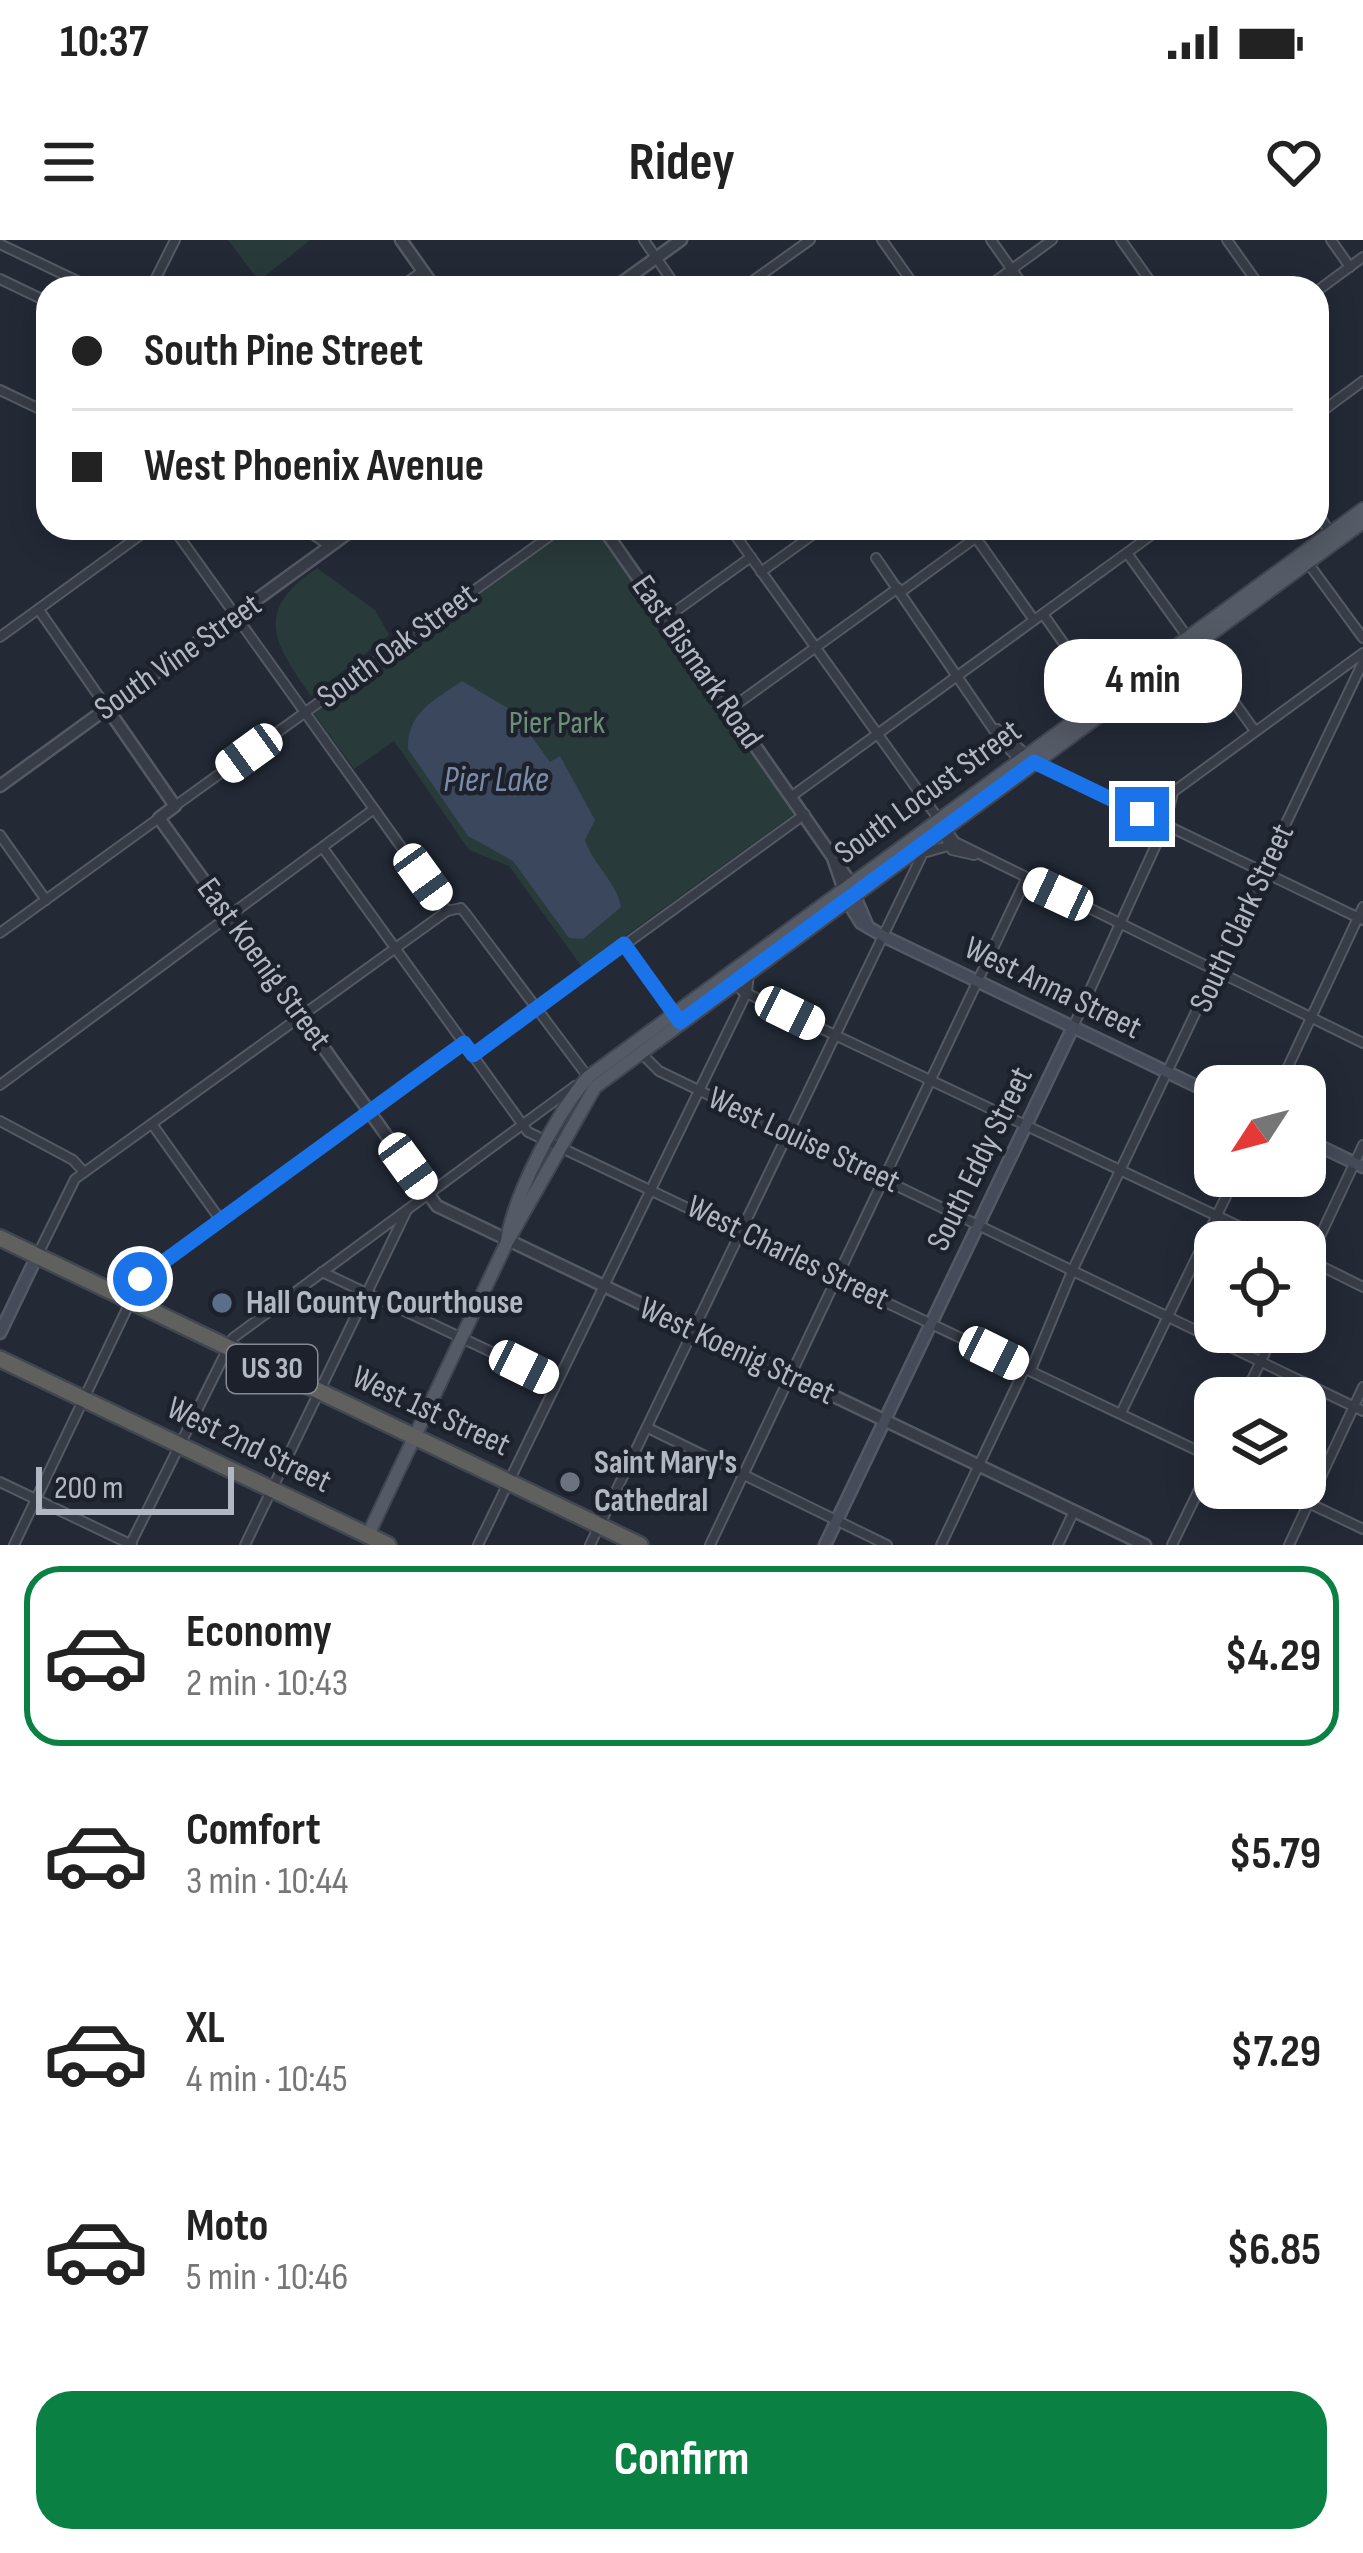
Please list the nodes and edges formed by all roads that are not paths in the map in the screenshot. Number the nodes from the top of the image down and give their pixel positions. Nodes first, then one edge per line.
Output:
1 (175, 240) edge
2 (401, 240) edge
3 (644, 240) edge
4 (681, 240) edge
5 (810, 240) edge
6 (882, 240) edge
7 (991, 240) edge
8 (1052, 240) edge
9 (1121, 240) edge
10 (1227, 240) edge
11 (1331, 240) edge
12 (0, 244) edge
13 (1363, 257) edge
14 (656, 258) junction
15 (1350, 267) junction
16 (1012, 269) junction
17 (423, 271) junction
18 (67, 276) edge
19 (157, 276) edge
20 (416, 276) edge
21 (427, 276) edge
22 (631, 276) edge
23 (669, 276) edge
24 (760, 276) edge
25 (908, 276) edge
26 (1002, 276) edge
27 (1017, 276) edge
28 (1146, 276) edge
29 (1252, 276) edge
30 (0, 279) edge
31 (1329, 282) edge
32 (36, 296) edge
33 (1363, 381) edge
34 (0, 390) edge
35 (1329, 406) edge
36 (36, 407) edge
37 (1363, 509) edge
38 (1363, 522) edge
39 (1329, 530) edge
40 (1331, 533) joint
41 (134, 540) edge
42 (181, 540) edge
43 (321, 540) edge
44 (338, 540) edge
45 (544, 540) edge
46 (611, 540) edge
47 (739, 540) edge
48 (805, 540) edge
49 (973, 540) edge
50 (978, 540) edge
51 (1145, 540) edge
52 (1322, 540) edge
53 (330, 546) junction
54 (1127, 553) junction
55 (751, 557) junction
56 (876, 558) dead end
57 (1307, 562) junction
58 (761, 572) junction
59 (899, 590) junction
60 (39, 610) junction
61 (236, 617) junction
62 (1039, 617) junction
63 (666, 618) junction
64 (0, 638) edge
65 (1363, 638) edge
66 (1191, 641) junction
67 (813, 646) junction
68 (1363, 652) edge
69 (1363, 662) edge
70 (960, 675) junction
71 (1102, 698) junction
72 (107, 708) junction
73 (730, 709) junction
74 (305, 713) junction
75 (1255, 731) junction
76 (875, 737) junction
77 (1026, 759) junction
78 (0, 785) edge
79 (1173, 792) junction
80 (792, 796) junction
81 (176, 806) junction
82 (374, 808) junction
83 (805, 814) junction
84 (1142, 814) junction
85 (159, 818) junction
86 (938, 825) junction
87 (1165, 825) junction
88 (0, 835) edge
89 (948, 846) junction
90 (323, 848) junction
91 (974, 855) junction
92 (1262, 872) junction
93 (1026, 879) junction
94 (848, 891) junction
95 (46, 900) junction
96 (1363, 907) edge
97 (447, 911) junction
98 (230, 916) junction
99 (1360, 919) edge
100 (1122, 925) junction
101 (0, 933) edge
102 (885, 938) junction
103 (624, 944) junction
104 (395, 947) junction
105 (750, 971) junction
106 (1216, 971) junction
107 (978, 981) junction
108 (725, 989) junction
109 (747, 992) junction
110 (534, 1009) junction
111 (301, 1016) junction
112 (676, 1017) junction
113 (1311, 1018) junction
114 (1073, 1028) junction
115 (838, 1036) junction
116 (464, 1043) junction
117 (1363, 1043) edge
118 (639, 1051) junction
119 (473, 1055) junction
120 (1289, 1065) edge
121 (1169, 1073) junction
122 (588, 1077) junction
123 (931, 1079) junction
124 (0, 1085) edge
125 (1194, 1085) edge
126 (697, 1089) junction
127 (369, 1110) junction
128 (0, 1120) edge
129 (152, 1124) junction
130 (1027, 1124) junction
131 (521, 1125) junction
132 (790, 1133) junction
133 (555, 1144) junction
134 (1363, 1145) edge
135 (1326, 1149) edge
136 (1359, 1165) edge
137 (1122, 1169) junction
138 (84, 1172) junction
139 (884, 1178) junction
140 (650, 1186) junction
141 (428, 1193) junction
142 (1226, 1197) edge
143 (408, 1208) junction
144 (1217, 1215) junction
145 (219, 1219) junction
146 (1229, 1221) edge
147 (979, 1223) junction
148 (1326, 1225) edge
149 (743, 1232) junction
150 (0, 1238) edge
151 (507, 1242) junction
152 (37, 1256) junction
153 (1073, 1269) junction
154 (1326, 1271) edge
155 (322, 1272) junction
156 (837, 1278) junction
157 (601, 1287) junction
158 (1363, 1287) edge
159 (365, 1294) junction
160 (130, 1300) junction
161 (1168, 1316) junction
162 (931, 1323) junction
163 (695, 1332) junction
164 (0, 1333) edge
165 (462, 1336) junction
166 (226, 1346) junction
167 (1265, 1353) edge
168 (0, 1359) edge
169 (1261, 1361) junction
170 (1028, 1369) junction
171 (790, 1376) junction
172 (558, 1377) junction
173 (1254, 1377) edge
174 (1363, 1387) edge
175 (319, 1391) junction
176 (84, 1399) junction
177 (1358, 1409) edge
178 (1120, 1413) junction
179 (885, 1420) junction
180 (648, 1428) junction
181 (414, 1436) junction
182 (178, 1444) junction
183 (1194, 1448) edge
184 (979, 1465) junction
185 (1326, 1470) edge
186 (745, 1476) junction
187 (508, 1481) junction
188 (0, 1482) edge
189 (272, 1490) junction
190 (36, 1500) junction
191 (1194, 1500) edge
192 (1306, 1509) edge
193 (1321, 1509) edge
194 (1074, 1511) junction
195 (837, 1521) junction
196 (600, 1526) junction
197 (1363, 1529) edge
198 (365, 1540) edge
199 (14, 1545) edge
200 (131, 1545) edge
201 (245, 1545) edge
202 (388, 1545) edge
203 (478, 1545) edge
204 (590, 1545) edge
205 (640, 1545) edge
206 (710, 1545) edge
207 (825, 1545) edge
208 (886, 1545) edge
209 (941, 1545) edge
210 (1058, 1545) edge
211 (1145, 1545) edge
212 (1172, 1545) edge
213 (1289, 1545) edge

1 - 19 street
2 - 17 street
3 - 14 street
4 - 14 street
5 - 24 street
6 - 25 street
7 - 16 street
8 - 16 street
9 - 28 street
10 - 29 street
11 - 15 street
12 - 18 street
13 - 15 street
14 - 22 street
14 - 23 street
15 - 31 street
16 - 26 street
16 - 27 street
17 - 20 street
17 - 21 street
30 - 32 street
33 - 35 street
34 - 36 street
37 - 40 main road, South Locust Street
38 - 57 main road, South Locust Street
39 - 40 street
41 - 60 street
42 - 61 street
43 - 53 street
44 - 53 street, South Vine Street
45 - 74 street, South Oak Street
46 - 63 street, East Bismark Road
47 - 55 street
48 - 58 street
49 - 59 street
50 - 62 street
51 - 54 street
52 - 66 main road, South Locust Street
53 - 61 street, South Vine Street
54 - 62 street
54 - 66 street
55 - 58 street
55 - 63 street
56 - 59 street
57 - 65 street
57 - 66 main road, South Locust Street
58 - 67 street
59 - 67 street
59 - 70 street
60 - 64 street
60 - 72 street
61 - 72 street, South Vine Street
61 - 74 street
62 - 70 street
62 - 71 street
63 - 73 street, East Bismark Road
66 - 71 main road, South Locust Street
66 - 75 street
66 - 77 main road, South Locust Street
67 - 73 street
67 - 76 street
68 - 75 street
69 - 92 street, South Clark Street
70 - 76 street
70 - 77 street
71 - 77 main road, South Locust Street
72 - 78 street, South Vine Street
72 - 81 street
73 - 80 street, East Bismark Road
74 - 81 street, South Oak Street
74 - 82 street
75 - 79 street
76 - 80 street
76 - 86 street
77 - 84 street
77 - 86 main road, South Locust Street
79 - 84 street
79 - 87 street, South Eddy Street
80 - 83 street, East Bismark Road
81 - 85 street, South Oak Street
82 - 90 street
82 - 97 street
83 - 94 street, East Bismark Road
83 - 103 street
84 - 87 street
85 - 95 street, South Oak Street
85 - 98 street, East Koenig Street
86 - 89 street
86 - 91 street
86 - 94 main road, South Locust Street
87 - 92 street
87 - 100 street, South Eddy Street
88 - 95 street
89 - 91 street
89 - 102 street
90 - 98 street
90 - 104 street
91 - 93 street
92 - 99 street
92 - 106 street, South Clark Street
93 - 100 street
93 - 107 street
94 - 102 main road, West Anna Street
94 - 105 main road, South Locust Street
94 - 112 main road, South Locust Street
95 - 101 street, South Oak Street
96 - 99 street
97 - 104 street
97 - 110 street
98 - 111 street, East Koenig Street
98 - 124 street
99 - 113 street
100 - 106 street
100 - 114 street, South Eddy Street
102 - 107 main road, West Anna Street
102 - 115 street
103 - 110 street
103 - 112 street
104 - 111 street
104 - 116 street
105 - 108 main road, South Locust Street
105 - 109 street
106 - 113 street
106 - 121 street, South Clark Street
107 - 114 main road, West Anna Street
107 - 123 street
108 - 109 street
108 - 112 main road, South Locust Street
109 - 115 street
109 - 126 street
110 - 119 street
110 - 122 street
111 - 127 street, East Koenig Street
111 - 129 street
112 - 118 main road, South Locust Street
112 - 122 main road, South Locust Street
113 - 117 street
113 - 120 street
114 - 121 main road, West Anna Street
114 - 130 main road, South Eddy Street
115 - 123 street
115 - 132 street
116 - 119 street
116 - 127 street
118 - 126 street, West Louise Street
118 - 133 main road, South Locust Street
119 - 131 street
121 - 125 main road, West Anna Street
121 - 137 street, South Clark Street
122 - 131 street
122 - 133 main road, South Locust Street
123 - 130 street
123 - 139 street
126 - 132 street, West Louise Street
126 - 140 street
127 - 141 street, West Koenig Street
127 - 145 street
128 - 138 street
129 - 138 street
129 - 145 street
130 - 137 street
130 - 147 main road, South Eddy Street
131 - 133 street, West Charles Street
131 - 141 street
132 - 139 street, West Louise Street
132 - 149 street
133 - 140 street, West Charles Street
133 - 151 main road
134 - 136 street
135 - 136 main road
136 - 148 street
137 - 144 street
137 - 153 street, South Clark Street
138 - 152 street
139 - 147 street, West Louise Street
139 - 156 street
140 - 149 street, West Charles Street
140 - 157 street
141 - 143 street
141 - 151 street, West Koenig Street
142 - 144 street
143 - 155 street
143 - 159 street
144 - 146 street
144 - 161 street
145 - 160 street
147 - 153 street, West Louise Street
147 - 162 main road, South Eddy Street
149 - 156 street, West Charles Street
149 - 163 street
150 - 152 highway, US 30
151 - 157 street, West Koenig Street
151 - 165 main road
152 - 160 highway, US 30
152 - 164 main road
153 - 161 street, West Louise Street
153 - 170 street, South Clark Street
154 - 158 street
155 - 159 street
155 - 166 street
156 - 162 street, West Charles Street
156 - 171 street
157 - 163 street, West Koenig Street
157 - 172 street
159 - 165 street
159 - 175 street
160 - 166 highway, West 1st Street / US 30
160 - 176 street
161 - 169 street, West Louise Street
161 - 178 street
162 - 170 street, West Charles Street
162 - 179 main road, South Eddy Street
163 - 171 street, West Koenig Street
163 - 180 street
165 - 172 street
165 - 181 main road
166 - 175 highway, West 1st Street / US 30
166 - 182 street
167 - 169 street
168 - 176 highway, West 2nd Street
169 - 173 street
169 - 177 street, West Louise Street
170 - 178 street, West Charles Street
170 - 184 street, South Clark Street
171 - 179 street, West Koenig Street
171 - 186 street
172 - 187 street
174 - 177 street
175 - 181 highway, West 1st Street / US 30
175 - 189 street
176 - 182 highway, West 2nd Street
176 - 190 street
177 - 185 street
178 - 183 street, West Charles Street
179 - 184 street, West Koenig Street
179 - 195 main road, South Eddy Street
180 - 186 street
180 - 196 street
181 - 187 highway, West 1st Street / US 30
181 - 198 main road
182 - 189 highway, West 2nd Street
182 - 200 street
184 - 194 street, West Koenig Street
184 - 209 street, South Clark Street
186 - 195 street
186 - 206 street
187 - 196 highway, West 1st Street / US 30
187 - 203 street
188 - 190 street
189 - 198 highway, West 2nd Street
189 - 201 street
190 - 199 street
190 - 200 street
191 - 212 street
192 - 213 street
193 - 197 street
194 - 210 street
194 - 211 street, West Koenig Street
195 - 207 main road, South Eddy Street
195 - 208 street
196 - 204 street
196 - 205 highway, West 1st Street / US 30
198 - 202 highway, West 2nd Street

